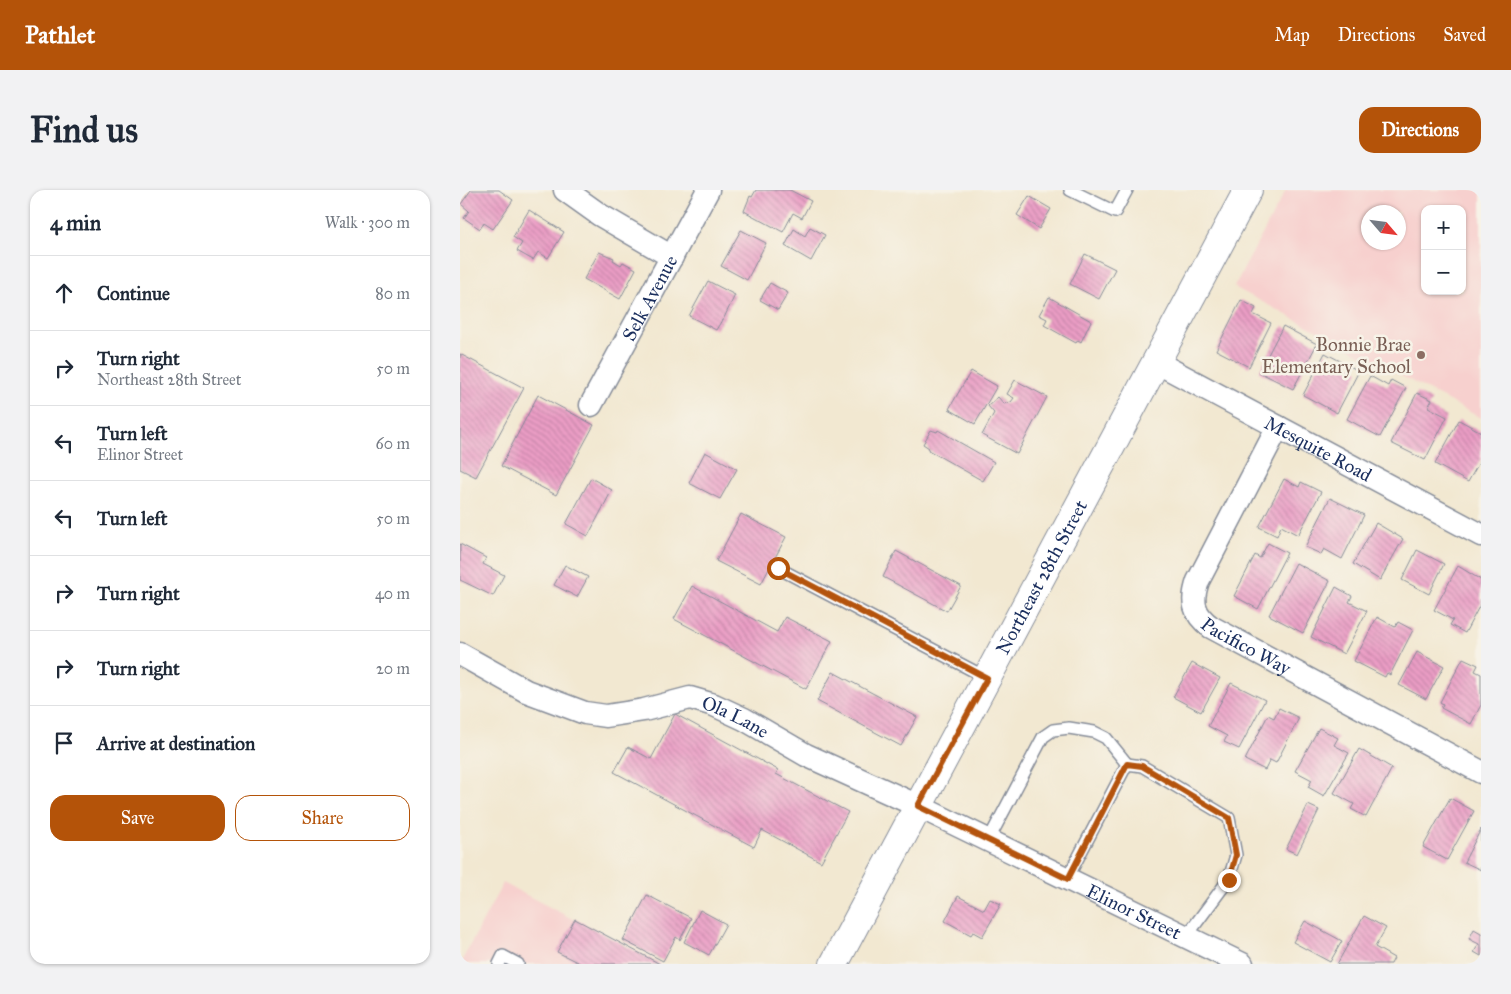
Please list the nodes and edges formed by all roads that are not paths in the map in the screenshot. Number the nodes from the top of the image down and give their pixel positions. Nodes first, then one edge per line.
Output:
1 (565, 190) edge
2 (708, 190) edge
3 (1070, 190) edge
4 (1127, 190) edge
5 (1248, 190) edge
6 (672, 257) junction
7 (1156, 362) junction
8 (591, 405) dead end
9 (1278, 427) junction
10 (1481, 534) edge
11 (778, 568) dead end
12 (460, 654) edge
13 (987, 678) junction
14 (1127, 764) junction
15 (1481, 772) edge
16 (918, 806) junction
17 (988, 841) junction
18 (1068, 879) junction
19 (1186, 937) junction
20 (499, 964) edge
21 (518, 964) edge
22 (834, 964) edge
23 (1242, 964) edge

1 - 6 street
2 - 6 street, Selk Avenue
3 - 4 lane
5 - 7 main road, Northeast 28th Street
6 - 8 street, Selk Avenue
7 - 9 street, Mesquite Road
7 - 13 main road, Northeast 28th Street
9 - 10 street, Mesquite Road
9 - 15 street, Pacifico Way
11 - 13 lane
12 - 16 street, Ola Lane
13 - 16 main road, Northeast 28th Street
14 - 17 lane
14 - 18 lane
14 - 19 lane
16 - 17 street, Elinor Street
16 - 22 main road, Northeast 28th Street
17 - 18 street, Elinor Street
18 - 19 street, Elinor Street
19 - 23 street, Elinor Street
20 - 21 lane

